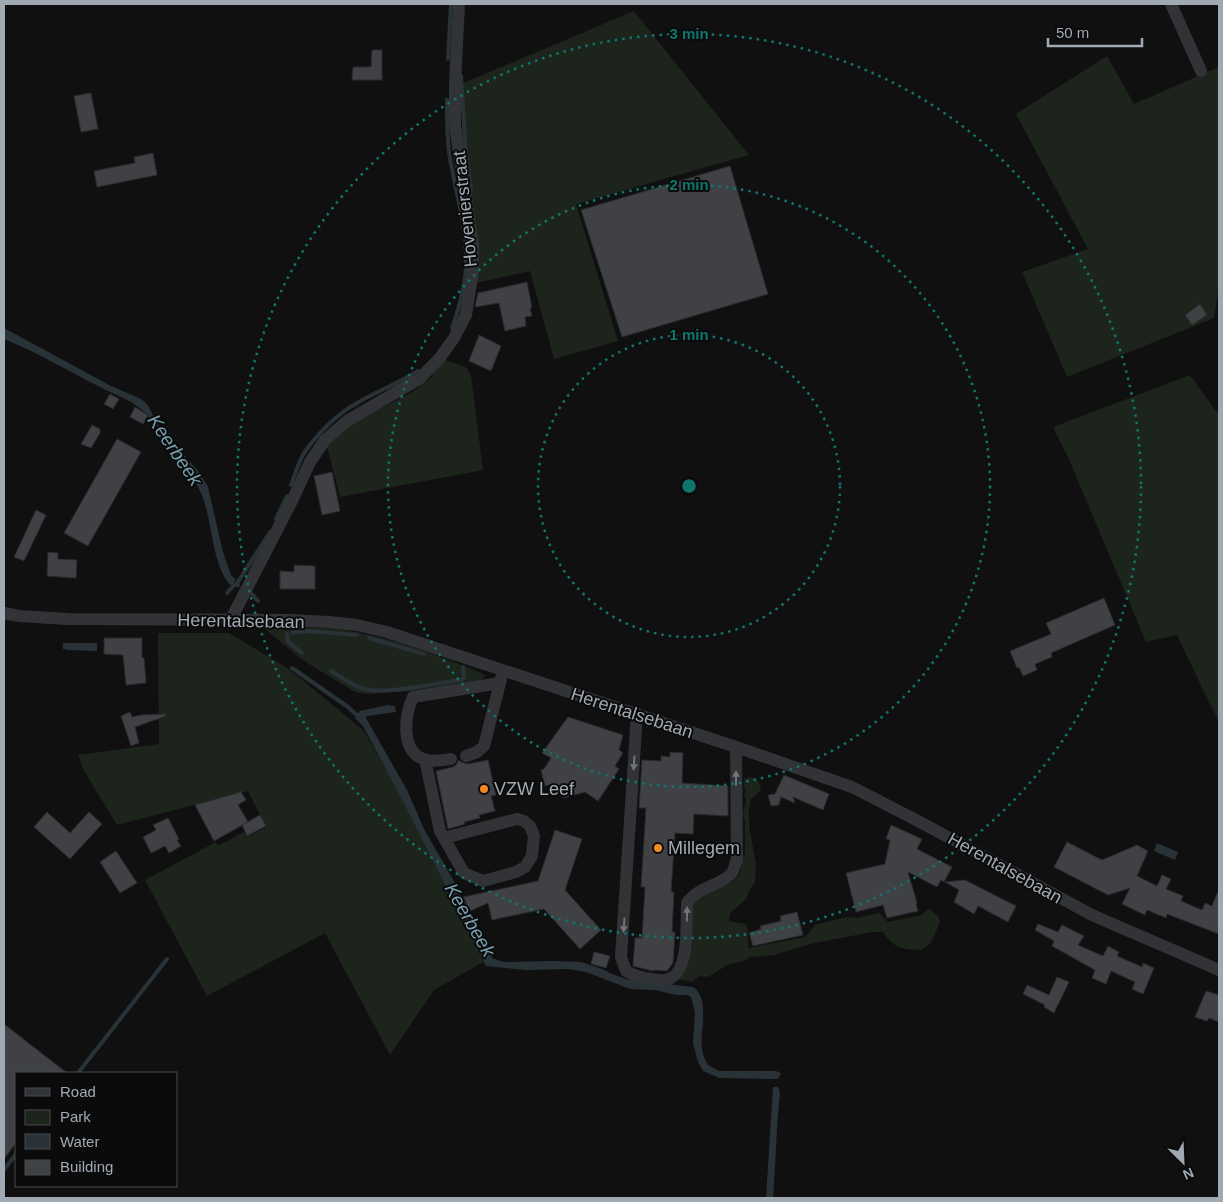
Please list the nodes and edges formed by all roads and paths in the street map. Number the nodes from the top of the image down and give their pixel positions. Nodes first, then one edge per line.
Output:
1 (459, 4) edge
2 (1171, 4) edge
3 (1201, 71) dead end
4 (4, 613) edge
5 (230, 621) junction
6 (501, 676) junction
7 (637, 714) junction
8 (736, 747) junction
9 (466, 756) dead end
10 (451, 758) dead end
11 (425, 760) junction
12 (444, 838) junction
13 (1219, 970) edge

1 - 5 street, Hovenierstraat
2 - 3 street
4 - 5 street, Herentalsebaan
5 - 6 street, Herentalsebaan
6 - 7 street, Herentalsebaan
6 - 9 street
6 - 11 street
7 - 8 street, Herentalsebaan
7 -> 8 street
8 - 13 street, Herentalsebaan
10 - 11 street
11 - 12 street
12 - 12 street

